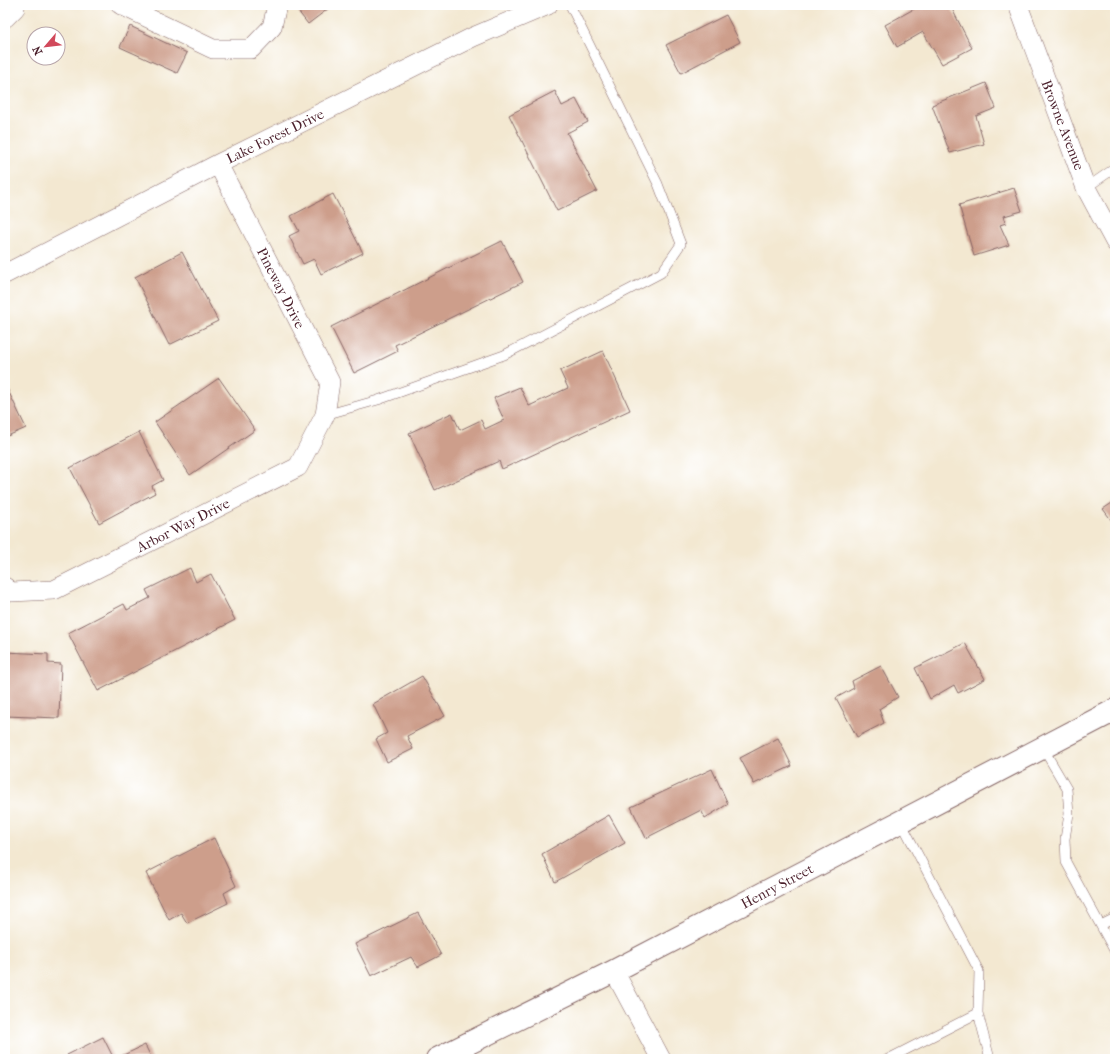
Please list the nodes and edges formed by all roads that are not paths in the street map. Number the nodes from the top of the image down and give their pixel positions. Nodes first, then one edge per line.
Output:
1 (121, 5) edge
2 (277, 5) edge
3 (548, 5) edge
4 (570, 5) edge
5 (1018, 5) edge
6 (218, 164) junction
7 (1115, 168) edge
8 (1086, 188) junction
9 (1115, 242) edge
10 (5, 274) edge
11 (324, 415) junction
12 (8, 589) edge
13 (1115, 710) edge
14 (1042, 748) junction
15 (901, 822) junction
16 (1115, 918) edge
17 (1101, 925) junction
18 (1115, 952) edge
19 (614, 971) junction
20 (978, 1013) junction
21 (437, 1059) edge
22 (661, 1059) edge
23 (888, 1059) edge
24 (987, 1059) edge

1 - 2 street
3 - 6 street, Lake Forest Drive
4 - 11 lane
5 - 8 street, Browne Avenue
6 - 10 street, Lake Forest Drive
6 - 11 street, Pineway Drive
7 - 8 lane
8 - 9 street, Browne Avenue
11 - 12 street, Arbor Way Drive
13 - 14 street, Henry Street
14 - 15 street, Henry Street
14 - 17 lane
15 - 19 street, Henry Street
15 - 20 lane
16 - 17 lane
17 - 18 lane
19 - 21 street, Henry Street
19 - 22 street
20 - 23 lane
20 - 24 lane

